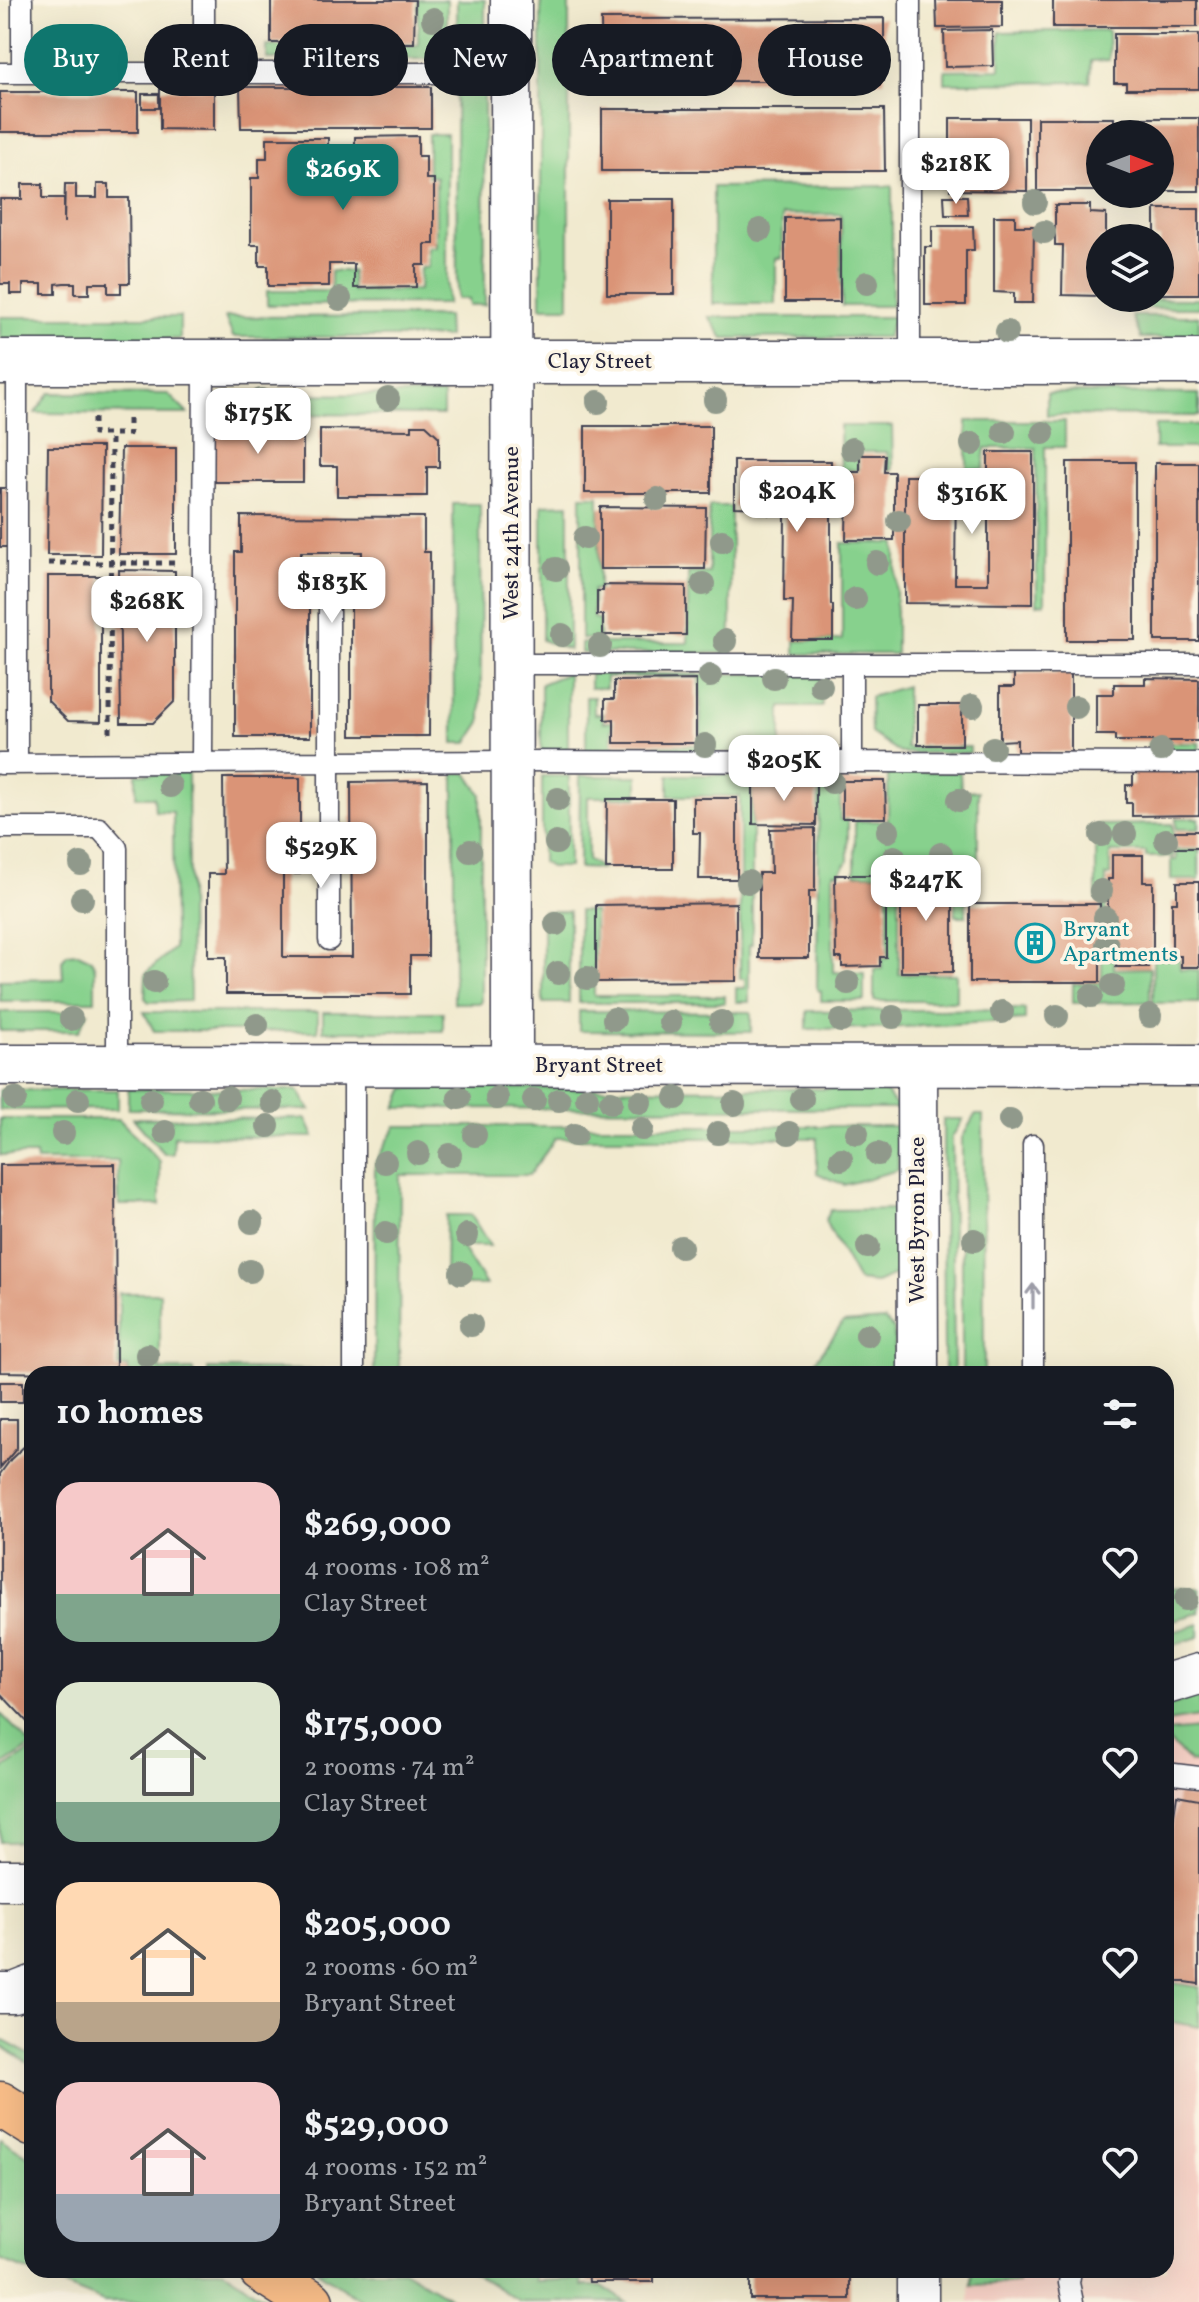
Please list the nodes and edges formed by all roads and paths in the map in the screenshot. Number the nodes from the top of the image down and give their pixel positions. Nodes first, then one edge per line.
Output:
1 (22, 0) edge
2 (204, 0) edge
3 (511, 0) edge
4 (910, 0) edge
5 (204, 24) edge
6 (511, 24) edge
7 (0, 73) edge
8 (22, 73) junction
9 (144, 73) edge
10 (258, 73) edge
11 (424, 73) edge
12 (512, 96) edge
13 (8, 362) edge
14 (204, 362) junction
15 (512, 362) junction
16 (910, 362) junction
17 (1199, 362) edge
18 (94, 418) dead end
19 (129, 418) dead end
20 (111, 434) junction
21 (17, 563) junction
22 (111, 563) junction
23 (203, 563) junction
24 (329, 584) dead end
25 (512, 664) junction
26 (852, 664) junction
27 (1199, 664) edge
28 (512, 761) junction
29 (202, 762) junction
30 (329, 762) junction
31 (852, 762) junction
32 (110, 763) junction
33 (1199, 763) edge
34 (9, 764) edge
35 (0, 828) edge
36 (329, 940) dead end
37 (0, 1065) edge
38 (117, 1065) junction
39 (354, 1066) junction
40 (512, 1066) junction
41 (917, 1066) junction
42 (1199, 1066) edge
43 (1033, 1145) dead end
44 (354, 1366) edge
45 (918, 1366) edge
46 (1033, 1366) edge
47 (1199, 1674) edge
48 (1174, 1682) edge
49 (1174, 1774) edge
50 (1199, 1777) edge
51 (0, 1880) edge
52 (24, 1880) edge
53 (24, 1989) edge
54 (0, 1993) edge
55 (0, 2104) edge
56 (24, 2119) edge
57 (274, 2278) edge
58 (918, 2278) edge
59 (1070, 2278) edge
60 (311, 2302) edge
61 (918, 2302) edge
62 (1073, 2302) edge

1 - 8 lane
2 - 5 lane
3 - 6 street, West 24th Avenue
4 - 16 lane
7 - 8 lane
8 - 9 lane
10 - 11 lane
12 - 15 street, West 24th Avenue
13 - 14 street, Clay Street
13 - 21 lane
14 - 15 street, Clay Street
14 - 23 lane
15 - 16 street, Clay Street
15 - 25 street, West 24th Avenue
16 - 17 street, Clay Street
18 - 20 path
19 - 20 path
20 - 22 path
21 - 22 path
21 - 34 lane
22 - 23 path
22 - 32 path
23 - 29 lane
24 - 30 lane
25 - 26 lane
25 - 28 street, West 24th Avenue
26 - 27 lane
26 - 31 lane
28 - 30 lane
28 - 31 lane
28 - 40 street, West 24th Avenue
29 - 30 lane
29 - 32 lane
30 - 36 lane
31 - 33 lane
32 - 34 lane
35 - 38 lane
37 - 38 street, Bryant Street
38 - 39 street, Bryant Street
39 - 40 street, Bryant Street
39 - 44 lane
40 - 41 street, Bryant Street
41 - 42 street, Bryant Street
41 - 45 street, West Byron Place
46 -> 43 lane
47 - 48 street
49 - 50 lane
51 - 52 street
53 - 54 street
55 - 56 highway
57 - 60 highway
58 - 61 street
59 - 62 lane

